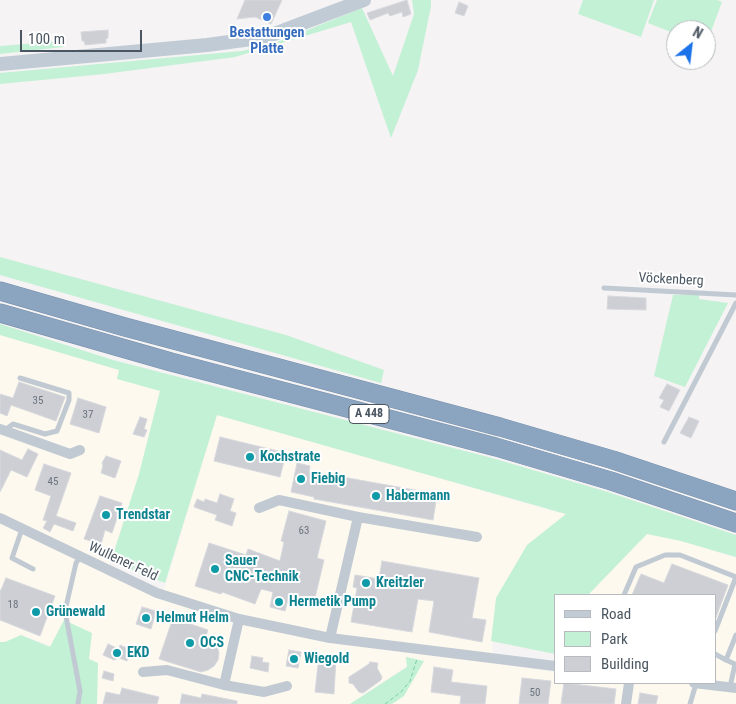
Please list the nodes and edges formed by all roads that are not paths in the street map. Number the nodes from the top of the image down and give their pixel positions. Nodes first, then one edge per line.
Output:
1 (364, 0) edge
2 (0, 64) edge
3 (604, 288) dead end
4 (0, 291) edge
5 (736, 296) edge
6 (736, 303) edge
7 (0, 313) edge
8 (20, 378) dead end
9 (2, 430) edge
10 (664, 442) dead end
11 (80, 450) dead end
12 (736, 501) edge
13 (259, 508) dead end
14 (358, 516) junction
15 (0, 518) edge
16 (736, 523) edge
17 (22, 529) junction
18 (477, 537) dead end
19 (80, 557) junction
20 (33, 569) dead end
21 (736, 577) edge
22 (624, 594) edge
23 (239, 619) junction
24 (716, 628) edge
25 (736, 635) edge
26 (330, 638) junction
27 (716, 655) edge
28 (726, 660) junction
29 (554, 666) edge
30 (143, 672) dead end
31 (629, 684) edge
32 (695, 684) edge
33 (703, 684) edge
34 (224, 685) junction
35 (287, 686) dead end
36 (733, 688) edge
37 (78, 704) edge
38 (626, 704) edge
39 (690, 704) edge

1 - 2 main road
3 - 5 lane, Vöckenberg
4 - 12 highway, A 448
6 - 10 lane
7 - 16 highway, A 448
8 - 9 lane
9 - 11 street
13 - 14 street
14 - 18 street
14 - 26 street
15 - 17 street, Wullener Feld
17 - 19 street, Wullener Feld
17 - 20 lane
19 - 23 street, Wullener Feld
19 - 37 lane
21 - 22 lane
21 - 24 lane
23 - 26 street, Wullener Feld
23 - 34 street
25 - 28 lane
26 - 29 street, Wullener Feld
27 - 28 lane
28 - 36 lane
30 - 34 street
31 - 38 street
32 - 39 lane
33 - 36 street
34 - 35 street

